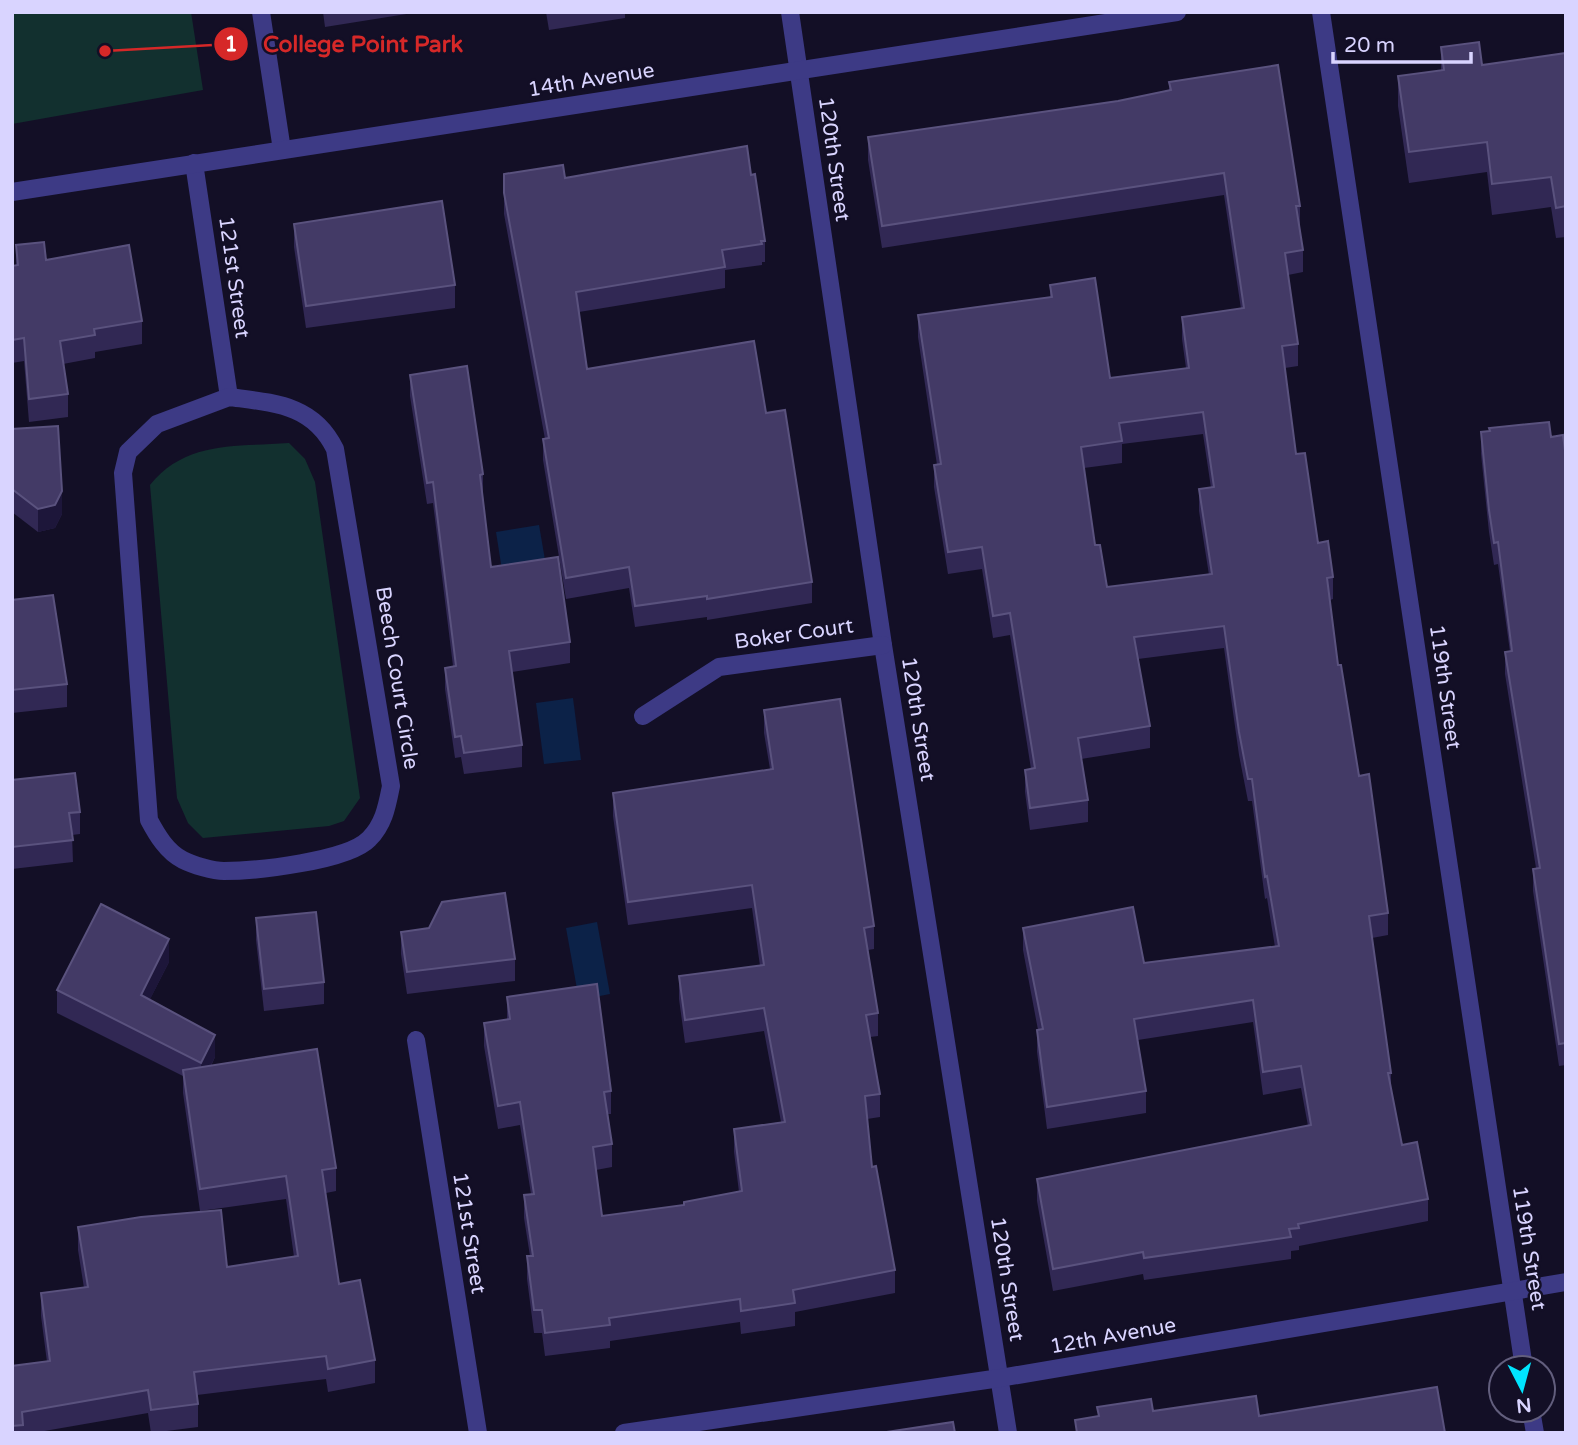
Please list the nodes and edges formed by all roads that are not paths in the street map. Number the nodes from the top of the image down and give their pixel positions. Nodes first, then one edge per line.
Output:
1 (261, 12) edge
2 (790, 12) edge
3 (1177, 12) edge
4 (1321, 12) edge
5 (799, 71) junction
6 (282, 149) junction
7 (194, 163) junction
8 (12, 192) edge
9 (229, 397) junction
10 (883, 645) junction
11 (643, 716) dead end
12 (416, 1040) dead end
13 (1566, 1282) edge
14 (1512, 1290) junction
15 (1522, 1354) edge
16 (1000, 1378) junction
17 (478, 1433) edge
18 (624, 1433) edge
19 (1008, 1433) edge

1 - 6 street
2 - 5 street, 120th Street
3 - 5 street, 14th Avenue
4 - 14 street, 119th Street
5 - 6 street, 14th Avenue
5 - 10 street, 120th Street
6 - 7 street, 14th Avenue
7 - 8 street, 14th Avenue
7 - 9 street, 121st Street
9 - 9 street, Beech Court Circle
10 - 11 street, Boker Court
10 - 16 street, 120th Street
12 - 17 street, 121st Street
13 - 14 street, 12th Avenue
14 - 15 street, 119th Street
14 - 16 street, 12th Avenue
16 - 18 street, 12th Avenue
16 - 19 street, 120th Street

